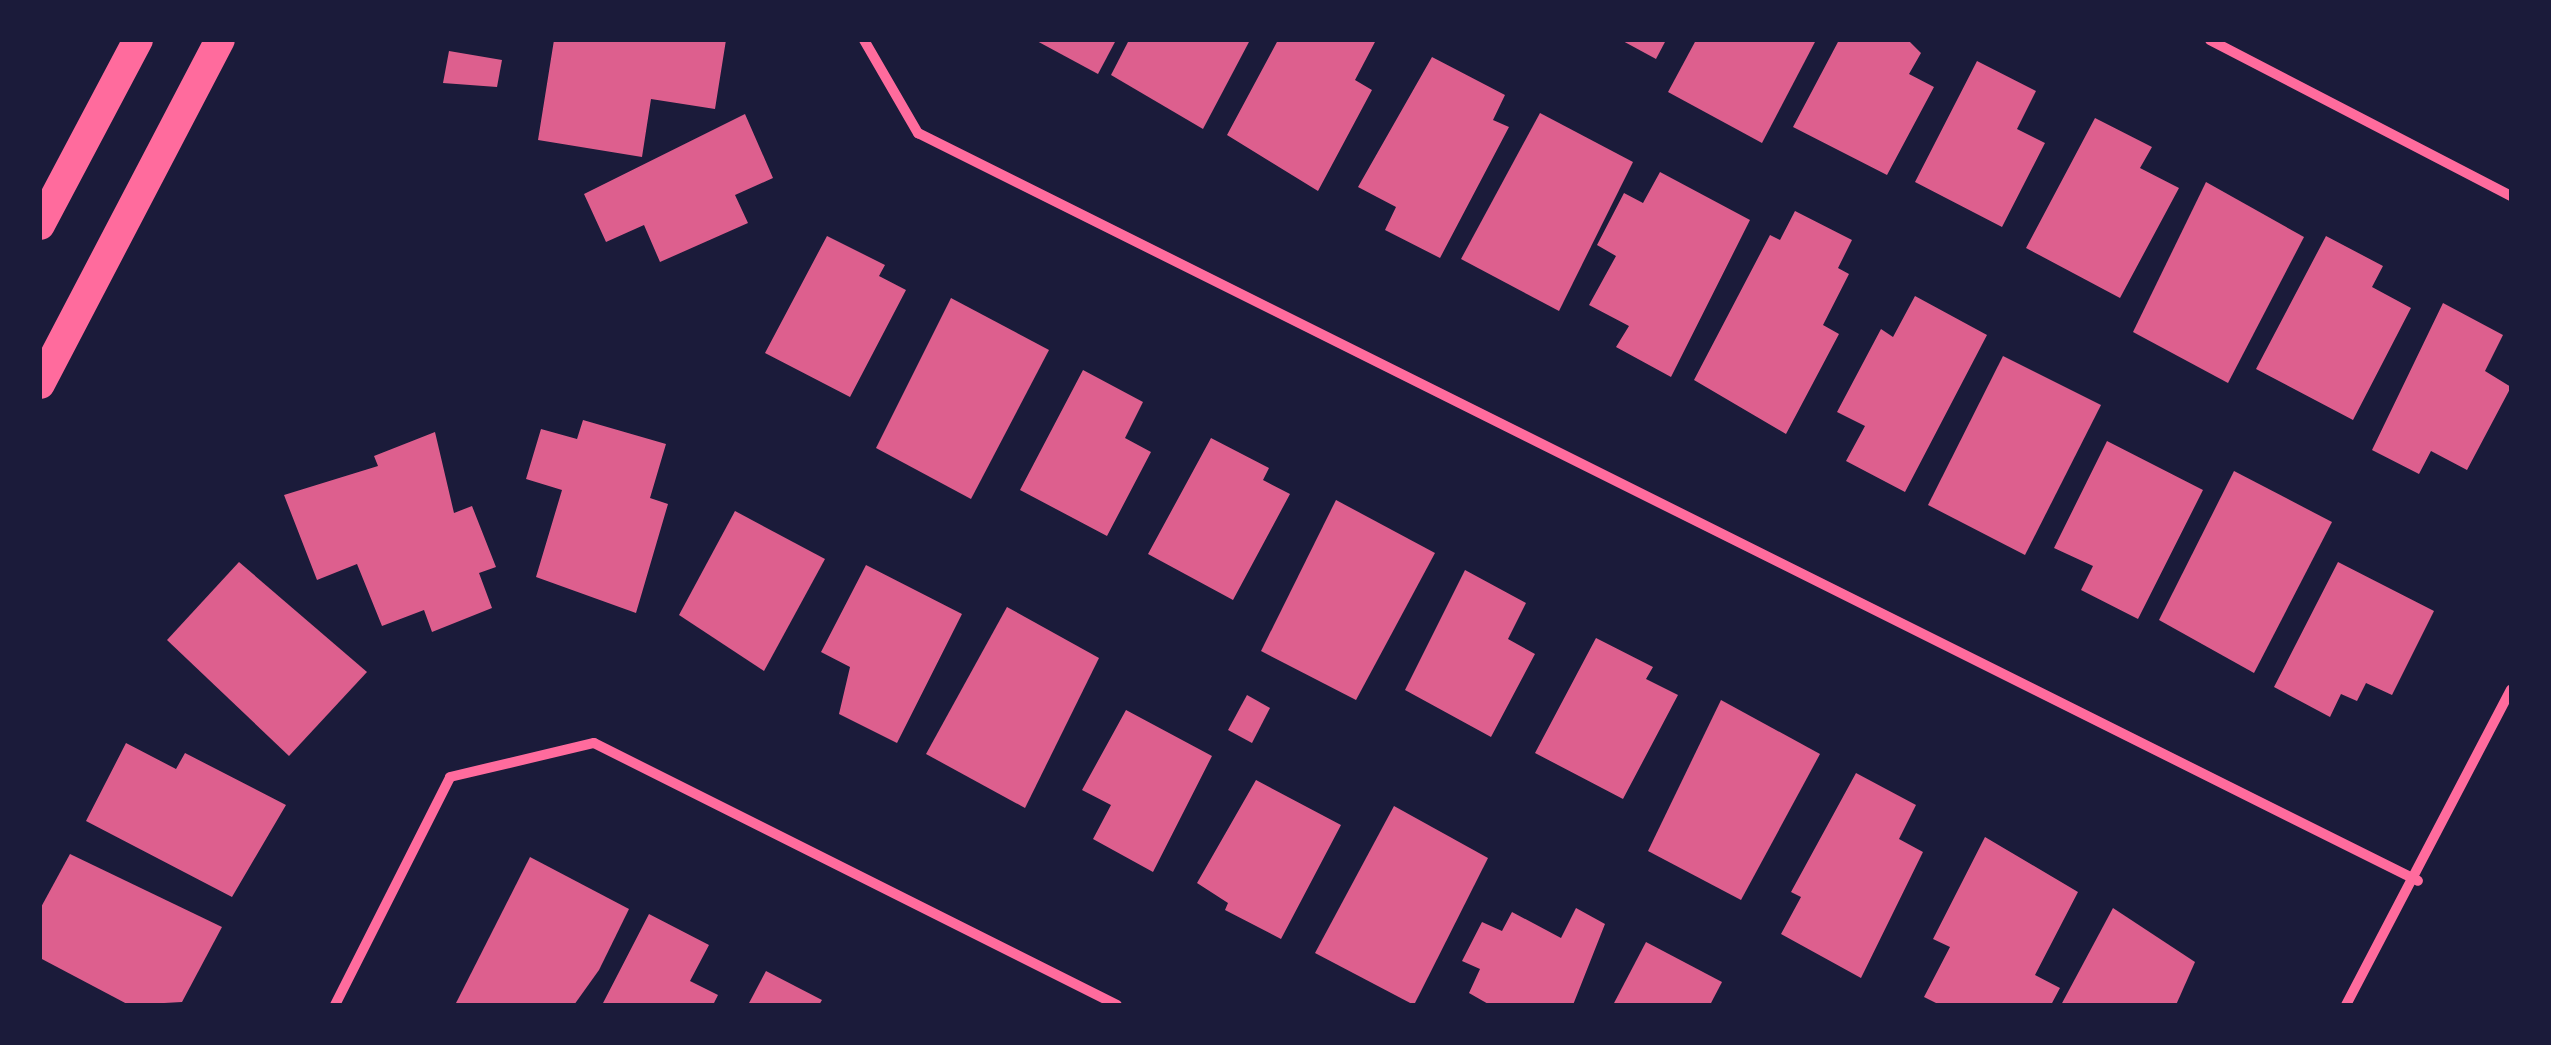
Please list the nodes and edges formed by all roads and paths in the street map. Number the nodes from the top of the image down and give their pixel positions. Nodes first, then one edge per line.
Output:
1 (138, 40) edge
2 (220, 40) edge
3 (864, 40) edge
4 (2210, 40) edge
5 (2511, 196) edge
6 (40, 224) edge
7 (40, 384) edge
8 (2511, 689) edge
9 (2418, 881) junction
10 (336, 1005) edge
11 (1116, 1005) edge
12 (2346, 1005) edge

1 - 6 highway
2 - 7 highway
3 - 9 street
4 - 5 street
8 - 9 street
9 - 12 street
10 - 11 street

